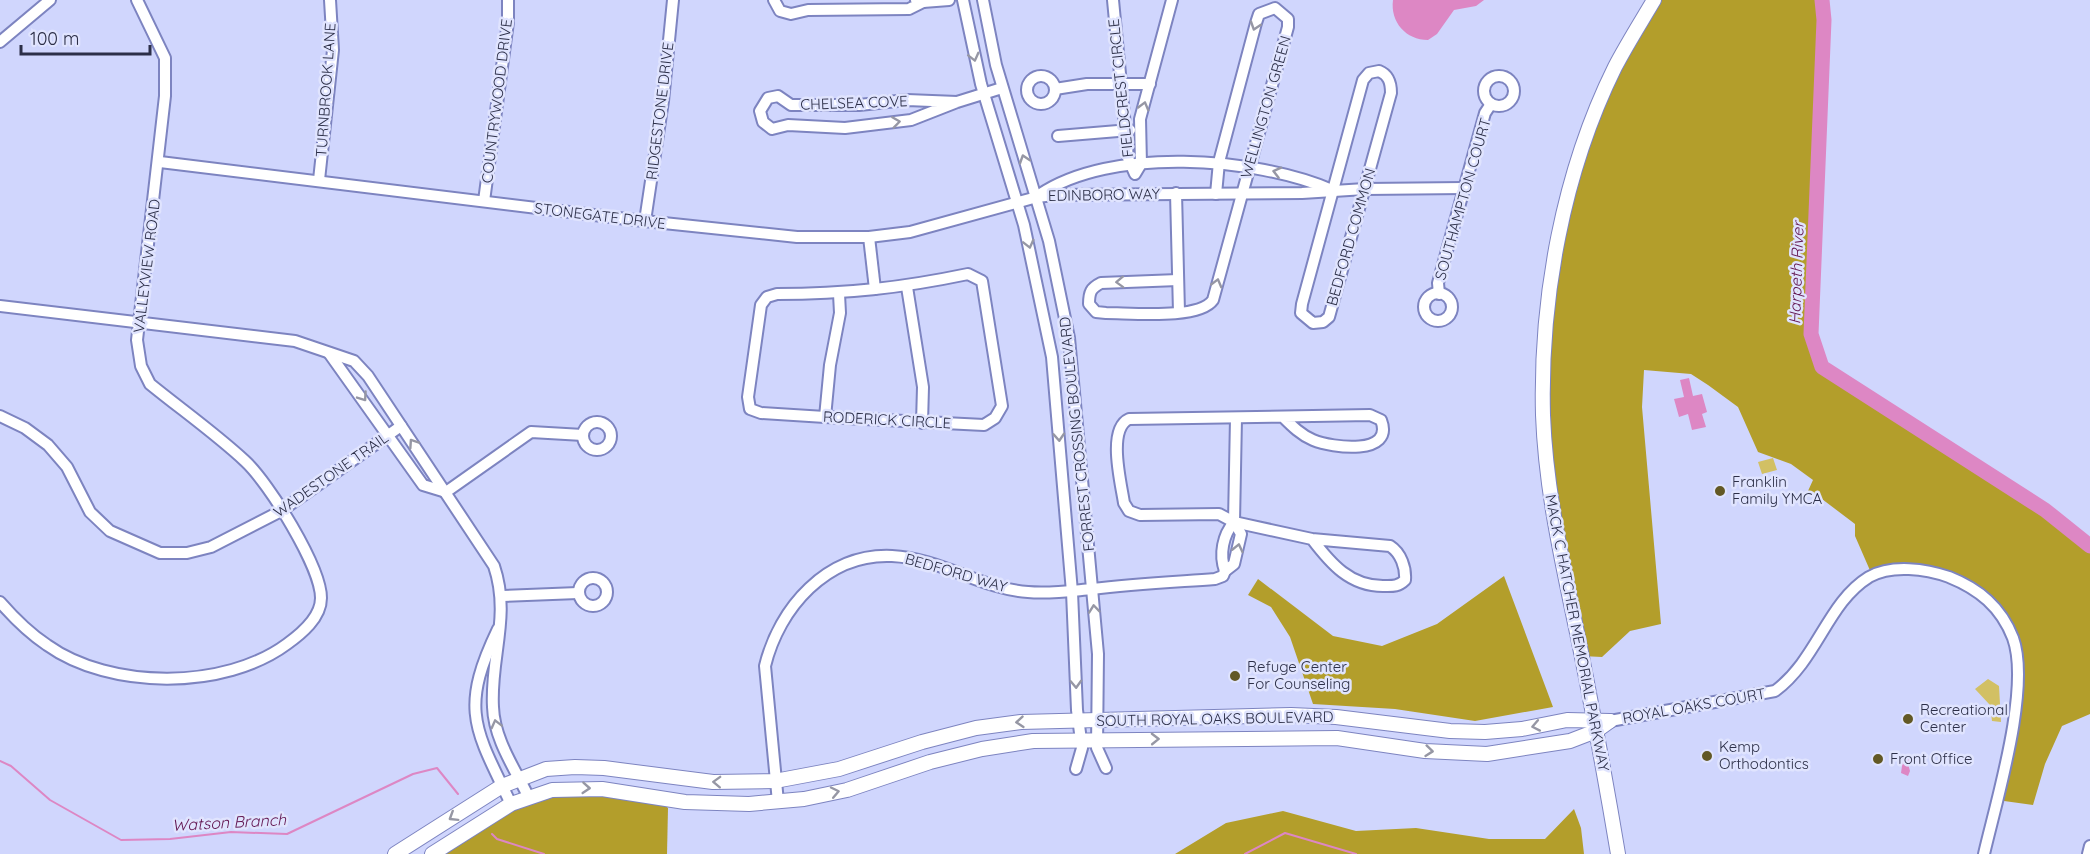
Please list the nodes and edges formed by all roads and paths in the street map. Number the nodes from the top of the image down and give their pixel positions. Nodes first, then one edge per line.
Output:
1 (50, 0) edge
2 (137, 0) edge
3 (330, 0) edge
4 (508, 0) edge
5 (673, 0) edge
6 (774, 0) edge
7 (949, 0) edge
8 (963, 0) edge
9 (983, 0) edge
10 (1113, 0) edge
11 (1172, 0) edge
12 (1654, 0) edge
13 (919, 1) edge
14 (808, 5) edge
15 (0, 42) edge
16 (1120, 83) junction
17 (1149, 84) junction
18 (1002, 88) junction
19 (1055, 89) dead end
20 (984, 94) junction
21 (957, 102) junction
22 (872, 104) junction
23 (1491, 104) dead end
24 (796, 105) junction
25 (874, 125) junction
26 (796, 126) junction
27 (1139, 129) junction
28 (1125, 130) junction
29 (1058, 136) dead end
30 (160, 162) junction
31 (1219, 162) junction
32 (1251, 166) junction
33 (1135, 168) junction
34 (319, 180) junction
35 (1465, 188) junction
36 (1365, 189) junction
37 (1332, 190) junction
38 (1176, 193) junction
39 (1136, 194) junction
40 (1216, 194) junction
41 (1241, 194) junction
42 (1037, 197) junction
43 (484, 201) junction
44 (1018, 203) junction
45 (645, 221) junction
46 (869, 237) junction
47 (1178, 280) junction
48 (907, 286) junction
49 (875, 289) junction
50 (839, 294) junction
51 (1439, 294) dead end
52 (0, 306) edge
53 (1179, 312) junction
54 (140, 323) junction
55 (328, 351) junction
56 (0, 416) edge
57 (825, 417) junction
58 (1282, 417) junction
59 (1236, 418) junction
60 (922, 423) junction
61 (401, 426) junction
62 (389, 434) junction
63 (583, 435) dead end
64 (446, 492) junction
65 (281, 511) junction
66 (1234, 522) junction
67 (1312, 539) junction
68 (1092, 589) junction
69 (1072, 592) junction
70 (578, 593) dead end
71 (502, 596) junction
72 (0, 602) edge
73 (501, 623) junction
74 (1078, 721) junction
75 (1098, 721) junction
76 (1610, 721) joint
77 (1595, 725) junction
78 (1081, 740) junction
79 (1097, 740) junction
80 (1106, 768) dead end
81 (1076, 769) dead end
82 (519, 778) junction
83 (775, 781) junction
84 (502, 786) junction
85 (528, 796) junction
86 (778, 802) junction
87 (511, 804) junction
88 (2090, 846) edge
89 (395, 854) edge
90 (432, 854) edge
91 (1618, 854) edge
92 (1984, 854) edge
93 (2088, 854) edge

1 - 15 street
2 - 30 street, VALLEYVIEW ROAD
3 - 34 street, TURNBROOK LANE
4 - 43 street, COUNTRYWOOD DRIVE
5 - 45 street, RIDGESTONE DRIVE
6 - 14 street
7 - 13 street
8 -> 20 street, FORREST CROSSING BOULEVARD
9 - 18 street, FORREST CROSSING BOULEVARD
10 - 16 street, FIELDCREST CIRCLE
11 - 17 street, FIELDCREST CIRCLE
12 - 77 main road, MACK C HATCHER MEMORIAL PARKWAY
13 - 14 street
16 - 17 street
16 - 19 street
16 - 28 street, FIELDCREST CIRCLE
27 -> 17 street, FIELDCREST CIRCLE
18 - 20 street, CHELSEA COVE
42 -> 18 street, FORREST CROSSING BOULEVARD
20 - 21 street, CHELSEA COVE
20 - 44 street, FORREST CROSSING BOULEVARD
21 - 22 street, CHELSEA COVE
25 -> 21 street, CHELSEA COVE
22 - 24 street, CHELSEA COVE
22 - 25 street
23 - 35 street, SOUTHAMPTON COURT
24 - 26 street
24 - 26 street, CHELSEA COVE
25 - 26 street, CHELSEA COVE
27 - 28 street
27 - 33 street, FIELDCREST CIRCLE
28 - 29 street
28 - 33 street, FIELDCREST CIRCLE
30 - 34 street, STONEGATE DRIVE
30 - 54 street, VALLEYVIEW ROAD
31 - 32 street, EDINBORO WAY
32 -> 31 street, WELLINGTON GREEN
31 - 33 street, EDINBORO WAY
31 - 40 street, WELLINGTON GREEN
37 -> 32 street, EDINBORO WAY
32 - 41 street, WELLINGTON GREEN
33 - 39 street, FIELDCREST CIRCLE
33 - 42 street, EDINBORO WAY
34 - 43 street, STONEGATE DRIVE
35 - 36 street, EDINBORO WAY
35 - 51 street, SOUTHAMPTON COURT
36 - 37 street, EDINBORO WAY
36 - 37 street, BEDFORD COMMON
36 - 37 street, BEDFORD COMMON
37 - 41 street, EDINBORO WAY
38 - 39 street, EDINBORO WAY
38 - 40 street, EDINBORO WAY
38 - 47 street
39 - 42 street, EDINBORO WAY
40 - 41 street, EDINBORO WAY
53 -> 41 street, WELLINGTON GREEN
42 - 44 street, STONEGATE DRIVE
42 - 68 street, FORREST CROSSING BOULEVARD
43 - 45 street, STONEGATE DRIVE
44 - 46 street, STONEGATE DRIVE
44 -> 69 street, FORREST CROSSING BOULEVARD
45 - 46 street, STONEGATE DRIVE
46 - 49 street
47 - 53 street
47 -> 53 street, WELLINGTON GREEN
48 - 49 street, RODERICK CIRCLE
48 - 60 street
48 - 60 street, RODERICK CIRCLE
49 - 50 street, RODERICK CIRCLE
50 - 57 street
50 - 57 street, RODERICK CIRCLE
52 - 54 street
54 - 55 street
54 - 65 street, VALLEYVIEW ROAD
55 - 61 street
55 -> 62 street
56 - 65 street, WADESTONE TRAIL
57 - 60 street, RODERICK CIRCLE
58 - 58 street
58 - 59 street
59 - 66 street, BEDFORD WAY
59 - 66 street
61 - 62 street, WADESTONE TRAIL
64 -> 61 street
62 - 64 street
62 - 65 street, WADESTONE TRAIL
63 - 64 street
64 - 71 street
65 - 72 street, VALLEYVIEW ROAD
66 - 67 street
66 - 68 street, BEDFORD WAY
67 - 67 street
68 - 69 street, BEDFORD WAY
75 -> 68 street, FORREST CROSSING BOULEVARD
69 -> 74 street, FORREST CROSSING BOULEVARD
69 - 83 street, BEDFORD WAY
70 - 71 street
71 - 73 street
82 -> 73 street
73 - 84 street
74 - 75 main road, SOUTH ROYAL OAKS BOULEVARD
74 - 78 street, FORREST CROSSING BOULEVARD
74 -> 83 main road, SOUTH ROYAL OAKS BOULEVARD
77 -> 75 main road, SOUTH ROYAL OAKS BOULEVARD
75 - 79 street, FORREST CROSSING BOULEVARD
76 - 77 main road, SOUTH ROYAL OAKS BOULEVARD
76 - 92 street, ROYAL OAKS COURT
79 -> 77 main road, SOUTH ROYAL OAKS BOULEVARD
77 - 91 main road, MACK C HATCHER MEMORIAL PARKWAY
78 - 79 main road, SOUTH ROYAL OAKS BOULEVARD
78 - 81 street, FORREST CROSSING BOULEVARD
86 -> 78 main road, SOUTH ROYAL OAKS BOULEVARD
79 - 80 street, FORREST CROSSING BOULEVARD
83 -> 82 main road, SOUTH ROYAL OAKS BOULEVARD
82 - 84 main road, SOUTH ROYAL OAKS BOULEVARD
82 - 85 street
83 - 86 street, BEDFORD WAY
84 - 87 street
84 -> 89 main road, SOUTH ROYAL OAKS BOULEVARD
85 -> 86 main road, SOUTH ROYAL OAKS BOULEVARD
85 - 87 main road, SOUTH ROYAL OAKS BOULEVARD
87 - 90 main road, SOUTH ROYAL OAKS BOULEVARD
88 - 93 street

